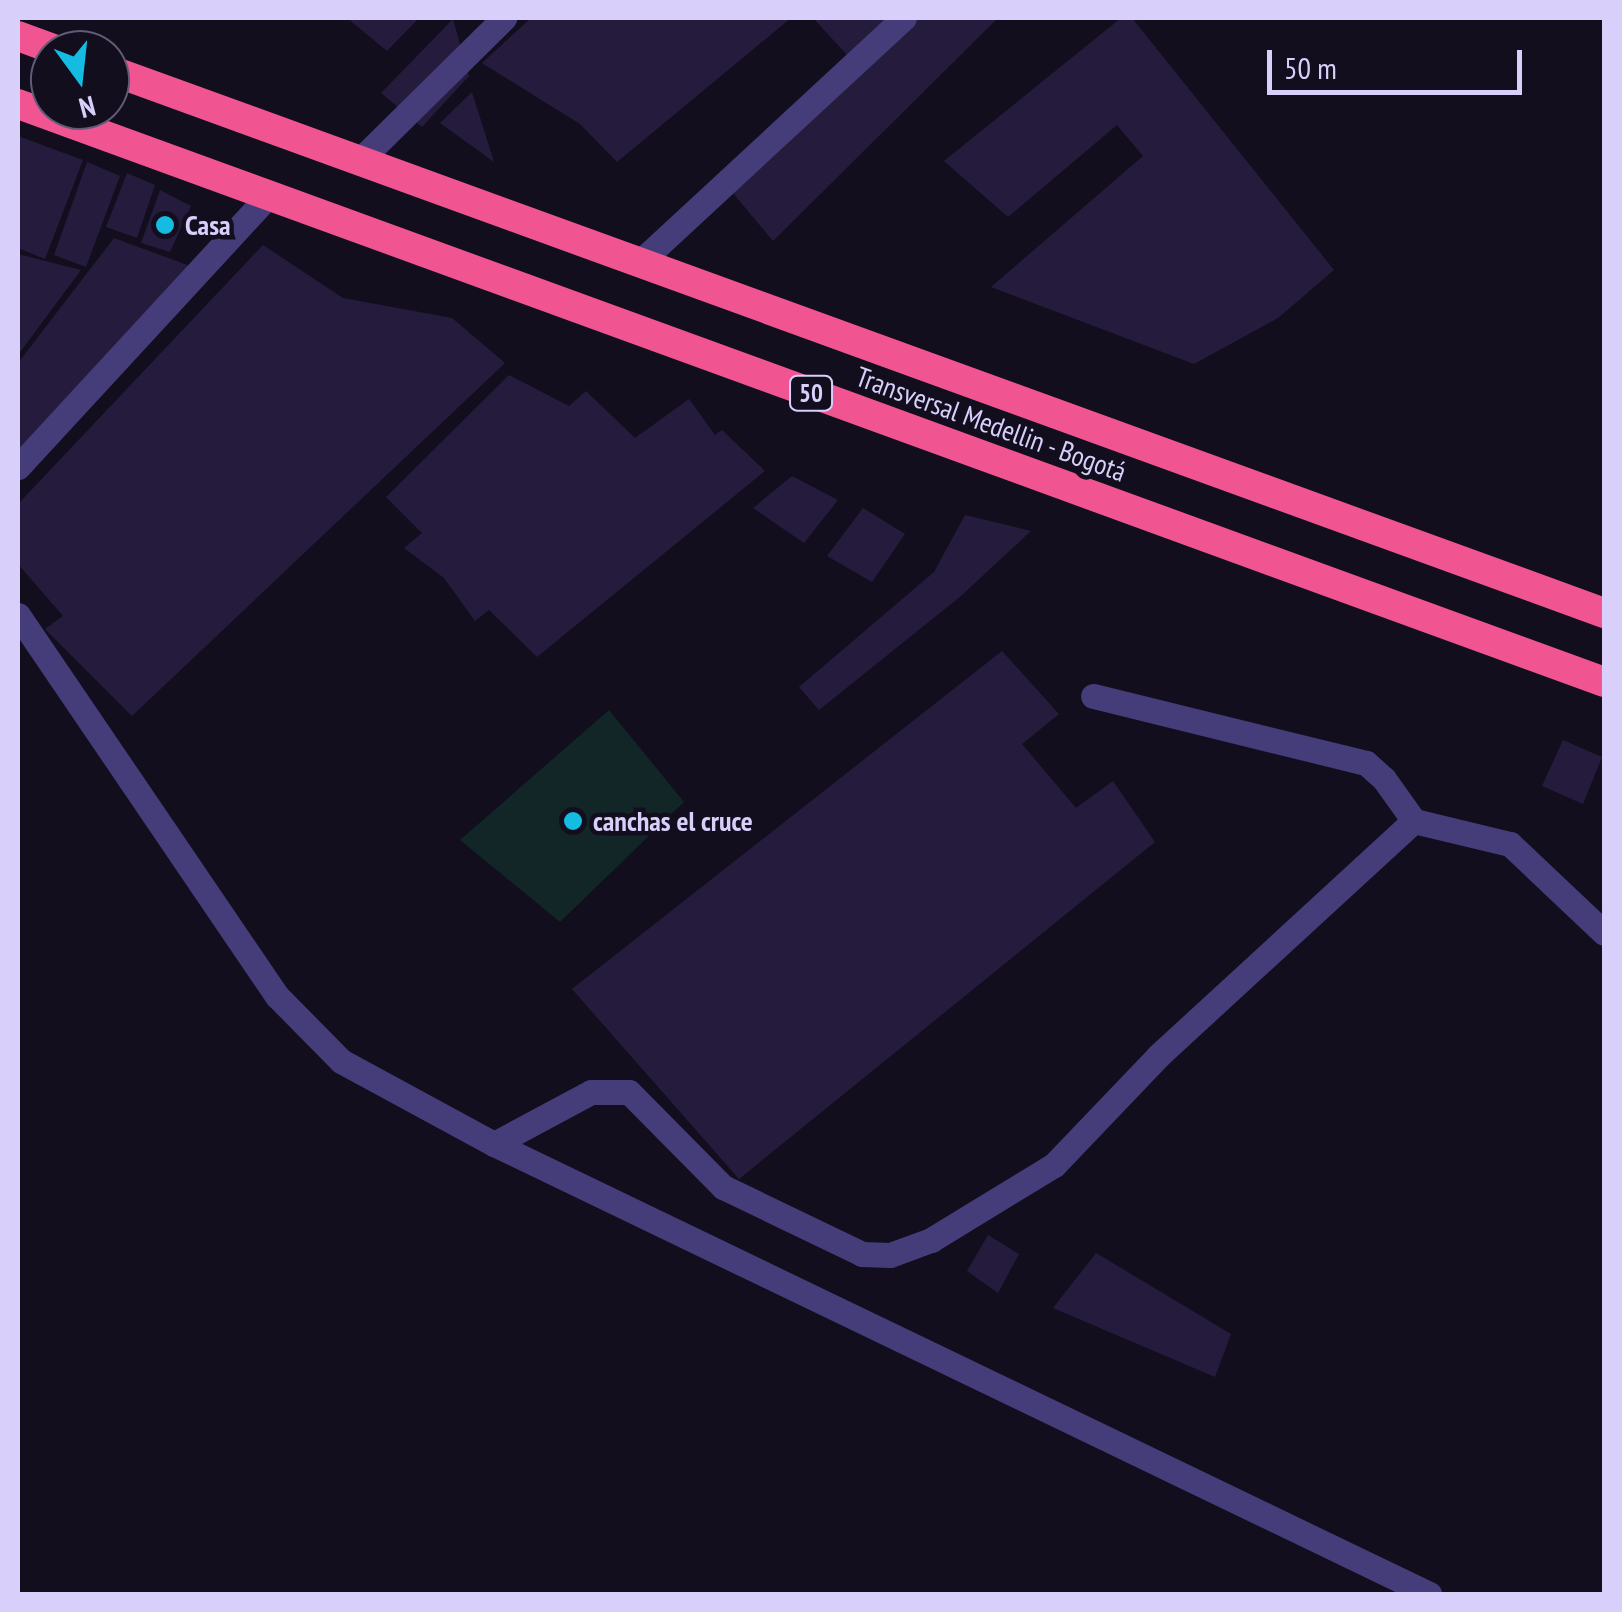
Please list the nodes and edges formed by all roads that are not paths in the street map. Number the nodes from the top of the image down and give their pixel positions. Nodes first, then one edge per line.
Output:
1 (504, 18) edge
2 (904, 18) edge
3 (130, 77) edge
4 (18, 104) edge
5 (359, 161) junction
6 (268, 196) junction
7 (639, 263) junction
8 (18, 466) edge
9 (1604, 614) edge
10 (18, 615) edge
11 (1604, 682) edge
12 (1093, 696) dead end
13 (1414, 820) junction
14 (1604, 932) edge
15 (494, 1144) junction
16 (1429, 1594) edge

1 - 5 street
2 - 7 street
3 - 5 highway, Transversal Medellin - Bogotá / 50
4 - 6 highway, Transversal Medellin - Bogotá / 50
5 - 7 highway, Transversal Medellin - Bogotá / 50
6 - 8 street
6 - 11 highway, Transversal Medellin - Bogotá / 50
7 - 9 highway, Transversal Medellin - Bogotá / 50
10 - 15 street
12 - 13 street
13 - 14 street
13 - 15 street
15 - 16 street

